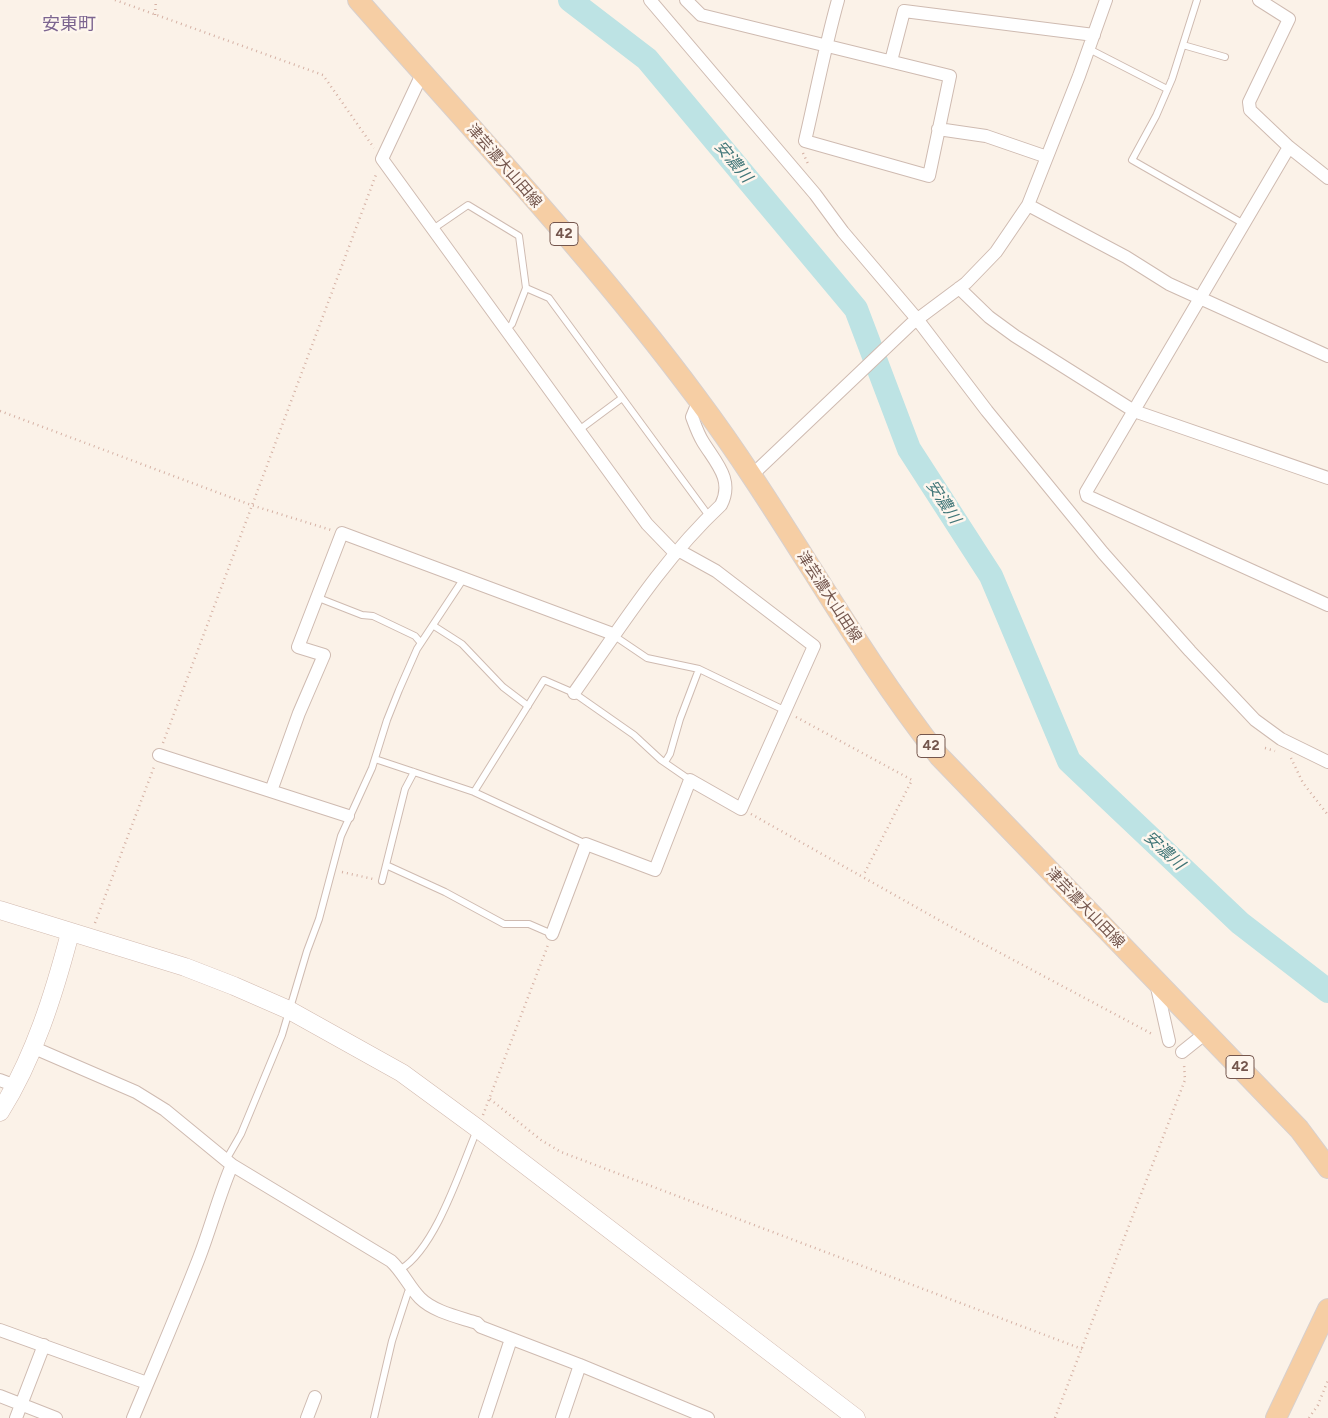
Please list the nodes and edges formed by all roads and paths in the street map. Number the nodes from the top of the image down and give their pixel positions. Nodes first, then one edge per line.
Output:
1 (115, 0) edge
2 (156, 0) edge
3 (358, 0) edge
4 (650, 0) edge
5 (686, 0) edge
6 (838, 0) edge
7 (1106, 0) edge
8 (1197, 0) edge
9 (1259, 0) edge
10 (154, 15) junction
11 (1094, 35) junction
12 (827, 45) junction
13 (1183, 45) junction
14 (1089, 48) junction
15 (1225, 57) dead end
16 (891, 61) junction
17 (422, 74) junction
18 (1167, 89) junction
19 (938, 129) junction
20 (1289, 147) junction
21 (1047, 158) junction
22 (382, 159) junction
23 (1328, 178) edge
24 (1028, 205) junction
25 (1244, 224) junction
26 (433, 230) junction
27 (526, 288) junction
28 (960, 288) junction
29 (1199, 300) junction
30 (914, 322) junction
31 (506, 330) junction
32 (1328, 356) edge
33 (622, 398) junction
34 (699, 400) junction
35 (0, 411) edge
36 (1134, 411) junction
37 (579, 430) junction
38 (755, 472) junction
39 (1328, 478) edge
40 (252, 505) junction
41 (709, 516) junction
42 (342, 534) junction
43 (677, 552) junction
44 (464, 578) junction
45 (316, 597) junction
46 (1328, 605) edge
47 (434, 626) junction
48 (613, 634) junction
49 (422, 643) junction
50 (699, 669) junction
51 (574, 693) junction
52 (528, 706) junction
53 (784, 710) junction
54 (1290, 753) dead end
55 (159, 755) junction
56 (375, 759) junction
57 (664, 762) junction
58 (1328, 762) edge
59 (414, 772) junction
60 (690, 780) junction
61 (271, 791) junction
62 (474, 792) junction
63 (741, 809) junction
64 (1328, 815) edge
65 (348, 816) junction
66 (586, 844) junction
67 (386, 865) junction
68 (332, 870) junction
69 (863, 876) junction
70 (382, 881) joint
71 (0, 910) edge
72 (70, 933) junction
73 (552, 934) junction
74 (89, 938) junction
75 (1156, 980) junction
76 (289, 1010) junction
77 (1207, 1032) junction
78 (1169, 1041) joint
79 (32, 1048) junction
80 (1182, 1052) joint
81 (8, 1083) edge
82 (0, 1112) edge
83 (478, 1128) junction
84 (229, 1162) junction
85 (1326, 1162) edge
86 (400, 1269) junction
87 (413, 1288) junction
88 (1328, 1309) edge
89 (0, 1330) edge
90 (511, 1339) junction
91 (44, 1345) junction
92 (1082, 1350) junction
93 (580, 1365) junction
94 (1328, 1380) edge
95 (147, 1383) junction
96 (0, 1396) edge
97 (315, 1397) dead end
98 (22, 1404) junction
99 (686, 1414) edge
100 (16, 1418) edge
101 (56, 1418) edge
102 (133, 1418) edge
103 (307, 1418) edge
104 (374, 1418) edge
105 (485, 1418) edge
106 (562, 1418) edge
107 (708, 1418) edge
108 (856, 1418) edge
109 (1054, 1418) edge
110 (1276, 1418) edge
111 (1309, 1418) edge

1 - 10 path
2 - 10 path
3 - 17 main road, 津芸濃大山田線 / 42
4 - 30 street
5 - 12 street
6 - 12 street
7 - 11 street
8 - 13 lane
9 - 20 street
10 - 22 path
11 - 14 street
11 - 16 street
12 - 16 street
12 - 19 street
13 - 15 lane
13 - 18 lane
14 - 18 lane
14 - 21 street
16 - 19 street
17 - 22 street
17 - 34 main road, 津芸濃大山田線 / 42
18 - 25 lane
19 - 21 street
20 - 23 street
20 - 25 street
21 - 24 street
22 - 26 street
22 - 40 path
24 - 28 street
24 - 29 street
25 - 29 street
26 - 27 lane
26 - 31 street
27 - 31 lane
27 - 33 lane
28 - 30 street
28 - 36 street
29 - 32 street
29 - 36 street
30 - 38 street
30 - 58 street
31 - 37 street
33 - 37 lane
33 - 41 lane
34 - 38 main road, 津芸濃大山田線 / 42
34 - 41 street
35 - 40 path
36 - 39 street
36 - 46 street
37 - 43 street
38 - 75 main road, 津芸濃大山田線 / 42
40 - 42 path
40 - 55 path
41 - 43 street
42 - 44 street
42 - 45 street
43 - 48 street
43 - 53 street
44 - 47 lane
44 - 48 street
45 - 49 lane
45 - 61 street
47 - 49 lane
47 - 52 lane
48 - 50 lane
48 - 51 street
49 - 56 lane
50 - 53 lane
50 - 57 lane
51 - 52 lane
51 - 57 lane
52 - 62 lane
53 - 63 street
53 - 69 path
54 - 64 path
55 - 61 street
55 - 74 path
56 - 59 lane
56 - 65 lane
57 - 60 lane
59 - 62 lane
59 - 67 lane
60 - 63 street
60 - 66 street
61 - 65 street
62 - 66 lane
63 - 69 path
65 - 68 lane
66 - 73 street
67 - 70 lane
67 - 73 lane
68 - 70 path
68 - 76 lane
69 - 78 path
71 - 72 street
72 - 74 street
72 - 79 street
73 - 92 path
74 - 76 street
75 - 77 main road, 津芸濃大山田線 / 42
75 - 78 street
76 - 83 street
76 - 84 lane
77 - 80 street
77 - 85 main road, 津芸濃大山田線 / 42
79 - 81 street
79 - 84 street
80 - 92 path
81 - 82 street
83 - 86 lane
83 - 108 street
84 - 86 street
84 - 95 street
86 - 87 street
87 - 90 street
87 - 104 lane
88 - 110 main road
89 - 91 street
90 - 93 street
90 - 105 street
91 - 95 street
91 - 98 street
92 - 109 path
93 - 99 street
93 - 106 street
94 - 111 path
95 - 102 street
96 - 98 street
97 - 103 street
98 - 100 street
98 - 101 street
99 - 107 street

